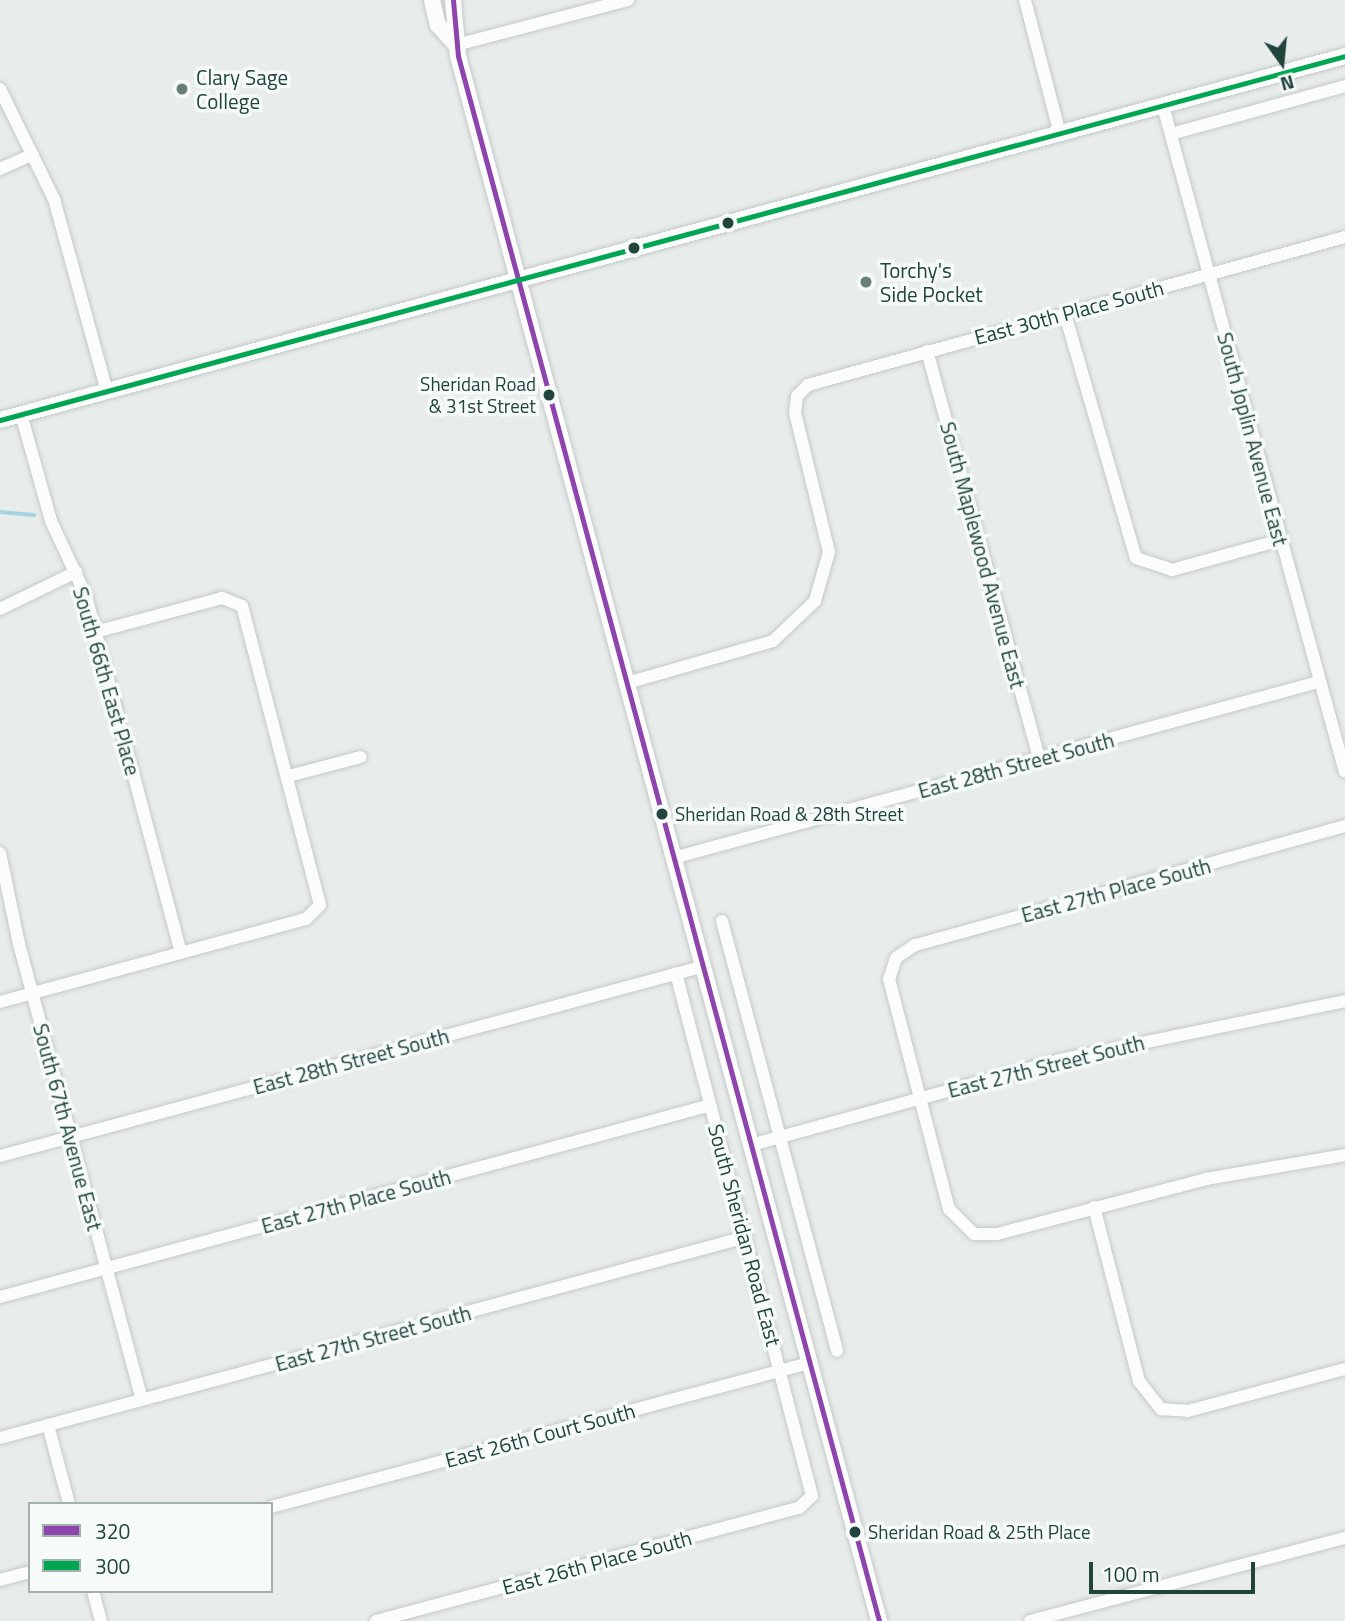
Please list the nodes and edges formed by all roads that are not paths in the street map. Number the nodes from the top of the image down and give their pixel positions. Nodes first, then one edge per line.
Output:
1 (432, 0) edge
2 (453, 0) edge
3 (628, 0) edge
4 (1025, 0) edge
5 (456, 46) junction
6 (1345, 56) edge
7 (1345, 86) edge
8 (0, 89) edge
9 (1163, 106) junction
10 (1060, 134) junction
11 (1171, 134) junction
12 (33, 154) junction
13 (0, 169) edge
14 (1345, 237) edge
15 (1208, 274) junction
16 (519, 280) junction
17 (1065, 314) junction
18 (927, 351) junction
19 (107, 391) junction
20 (21, 414) junction
21 (0, 420) edge
22 (1280, 540) junction
23 (76, 572) junction
24 (0, 609) edge
25 (95, 632) junction
26 (1318, 682) junction
27 (627, 683) junction
28 (361, 757) dead end
29 (1039, 759) junction
30 (1345, 772) edge
31 (289, 776) junction
32 (1345, 826) edge
33 (0, 853) edge
34 (673, 858) junction
35 (722, 921) dead end
36 (181, 953) junction
37 (701, 967) junction
38 (676, 973) junction
39 (32, 993) junction
40 (0, 1002) edge
41 (1345, 1002) edge
42 (918, 1099) junction
43 (711, 1105) junction
44 (71, 1137) junction
45 (779, 1137) junction
46 (751, 1144) junction
47 (1345, 1155) edge
48 (0, 1156) edge
49 (1094, 1207) junction
50 (746, 1237) junction
51 (107, 1268) junction
52 (0, 1297) edge
53 (837, 1351) dead end
54 (809, 1363) junction
55 (1345, 1369) edge
56 (781, 1370) junction
57 (142, 1400) junction
58 (48, 1425) junction
59 (0, 1438) edge
60 (812, 1496) joint
61 (68, 1502) edge
62 (273, 1506) edge
63 (1345, 1538) edge
64 (28, 1573) edge
65 (0, 1580) edge
66 (94, 1593) edge
67 (101, 1621) edge
68 (376, 1621) edge
69 (879, 1621) edge
70 (1030, 1621) edge

1 - 5 main road, South Sheridan Road East
2 - 5 main road, South Sheridan Road East
3 - 5 street
4 - 10 street
5 - 16 main road, South Sheridan Road East
6 - 9 main road
7 - 11 street
8 - 12 street
9 - 10 main road
9 - 11 street, South Joplin Avenue East
10 - 16 main road
11 - 15 street, South Joplin Avenue East
12 - 13 street
12 - 19 street
14 - 15 street, East 30th Place South
15 - 17 street, East 30th Place South
15 - 22 street, South Joplin Avenue East
16 - 19 main road
16 - 27 main road, South Sheridan Road East
17 - 18 street, East 30th Place South
17 - 22 street
18 - 27 street, East 30th Place South
18 - 29 street, South Maplewood Avenue East
19 - 20 main road
20 - 21 main road
20 - 23 street, South 66th East Place
22 - 26 street, South Joplin Avenue East
23 - 24 street
23 - 25 street, South 66th East Place
25 - 31 street
25 - 36 street, South 66th East Place
26 - 29 street, East 28th Street South
26 - 30 street, South Joplin Avenue East
27 - 34 main road, South Sheridan Road East
28 - 31 street
29 - 34 street, East 28th Street South
31 - 36 street
32 - 42 street, East 27th Place South
33 - 39 street, South 67th Avenue East
34 - 37 main road, South Sheridan Road East
35 - 45 street
36 - 39 street
37 - 38 street, East 28th Street South
37 - 46 main road, South Sheridan Road East
38 - 43 street, South Sheridan Road East
38 - 44 street, East 28th Street South
39 - 40 street
39 - 44 street, South 67th Avenue East
41 - 42 street, East 27th Street South
42 - 45 street, East 27th Street South
42 - 49 street
43 - 50 street, South Sheridan Road East
43 - 51 street, East 27th Place South
44 - 48 street, East 28th Street South
44 - 51 street, South 67th Avenue East
45 - 46 street, East 27th Street South
45 - 53 street
46 - 54 main road, South Sheridan Road East
47 - 49 street
49 - 55 street
50 - 56 street, South Sheridan Road East
50 - 57 street, East 27th Street South
51 - 52 street, East 27th Place South
51 - 57 street, South 67th Avenue East
54 - 56 street, East 26th Court South
54 - 69 main road, South Sheridan Road East
56 - 60 street, South Sheridan Road East
56 - 62 street, East 26th Court South
57 - 58 street, East 27th Street South
58 - 59 street, East 27th Street South
58 - 61 street
60 - 68 street, East 26th Place South
63 - 70 street
64 - 65 street
66 - 67 street

